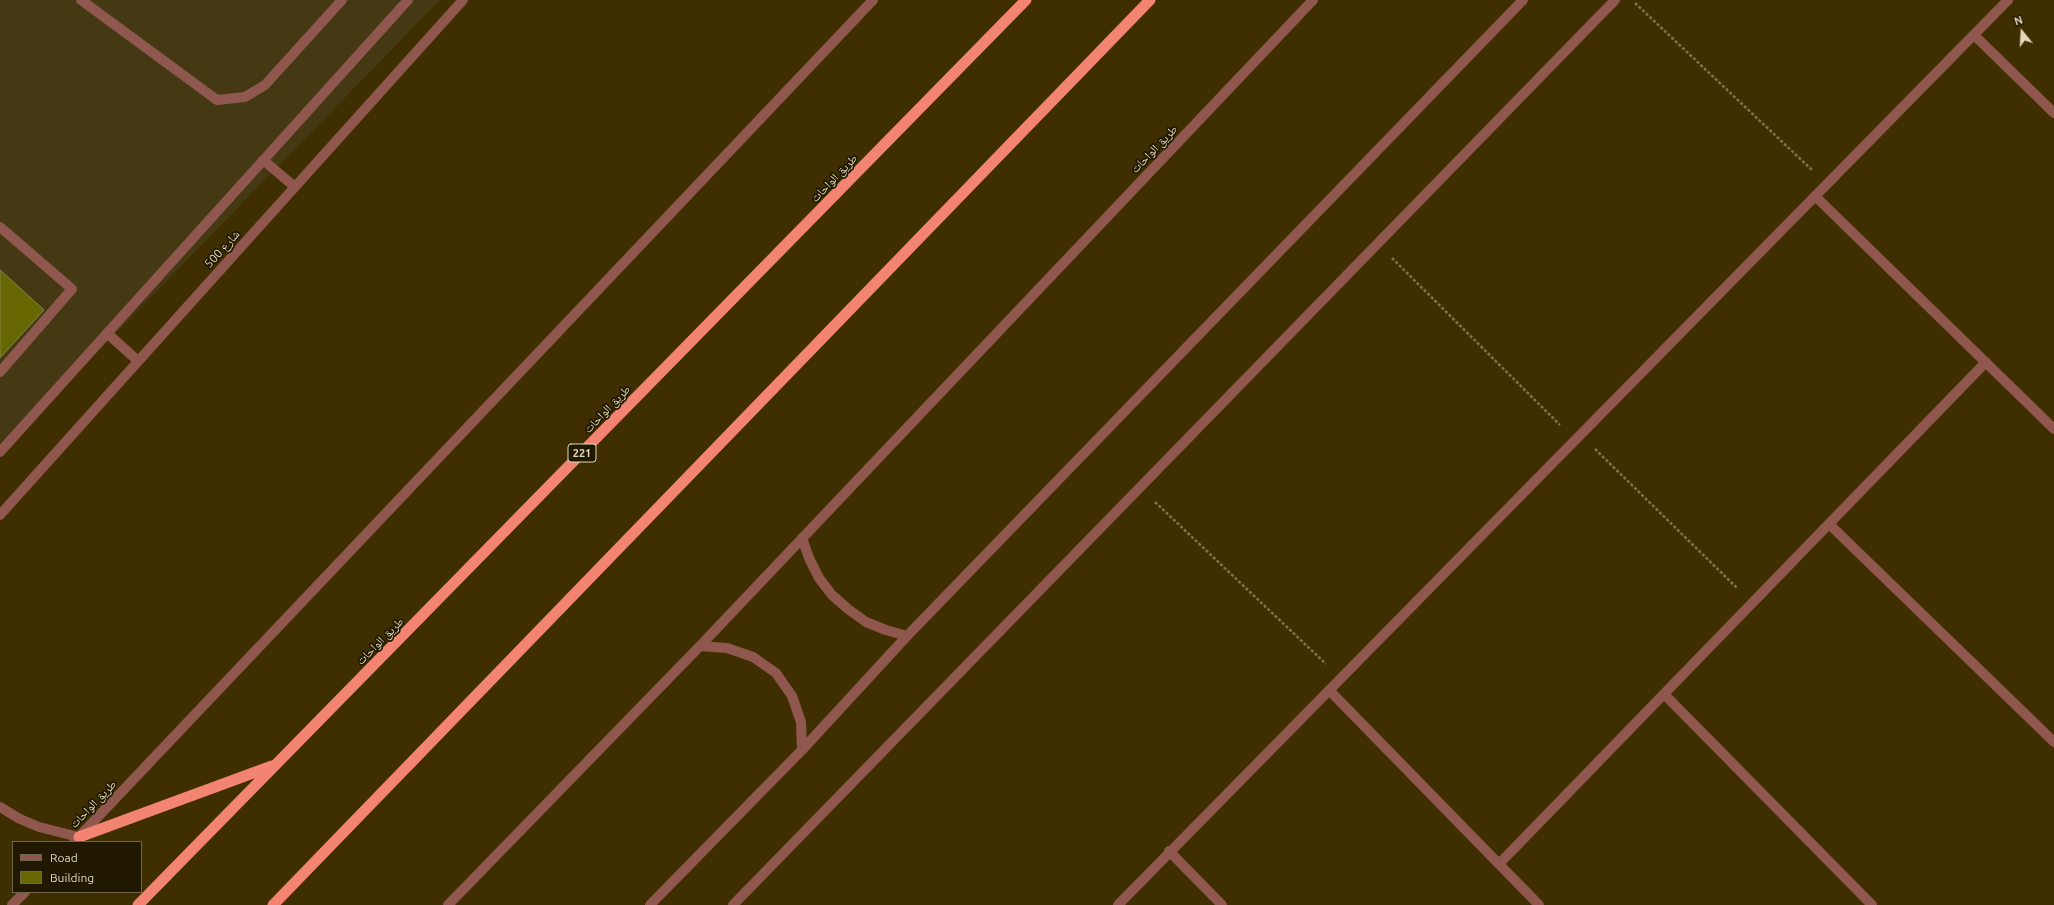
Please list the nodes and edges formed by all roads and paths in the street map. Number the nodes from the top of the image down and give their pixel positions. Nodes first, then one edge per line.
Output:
1 (81, 0) edge
2 (342, 0) edge
3 (408, 0) edge
4 (463, 0) edge
5 (873, 0) edge
6 (1026, 0) edge
7 (1150, 0) edge
8 (1313, 0) edge
9 (1522, 0) edge
10 (1615, 0) edge
11 (1632, 0) edge
12 (2008, 0) edge
13 (1974, 35) junction
14 (2054, 113) edge
15 (263, 160) junction
16 (1827, 184) junction
17 (295, 187) junction
18 (1815, 196) junction
19 (0, 227) edge
20 (1378, 243) junction
21 (107, 333) junction
22 (138, 361) junction
23 (1986, 362) junction
24 (0, 372) edge
25 (2054, 429) edge
26 (1578, 437) junction
27 (0, 452) edge
28 (1140, 488) junction
29 (0, 515) edge
30 (1829, 524) junction
31 (802, 538) junction
32 (1752, 603) junction
33 (907, 636) junction
34 (700, 646) junction
35 (1341, 678) junction
36 (1329, 690) junction
37 (1664, 694) junction
38 (2054, 742) edge
39 (802, 750) junction
40 (277, 764) junction
41 (0, 807) edge
42 (77, 839) edge
43 (1169, 851) junction
44 (1499, 864) junction
45 (24, 893) edge
46 (12, 905) edge
47 (138, 905) edge
48 (273, 905) edge
49 (448, 905) edge
50 (650, 905) edge
51 (733, 905) edge
52 (1118, 905) edge
53 (1222, 905) edge
54 (1539, 905) edge
55 (1872, 905) edge

1 - 2 street
3 - 15 street
4 - 17 street, شارع 500
5 - 42 street, طريق الواحات
6 - 40 highway, طريق الواحات / 221
7 - 48 highway
8 - 31 street, طريق الواحات
9 - 33 street
10 - 20 street
11 - 16 path
12 - 13 street
13 - 14 street
13 - 16 street
15 - 17 street
15 - 21 street
16 - 18 street
17 - 22 street, شارع 500
18 - 23 street
18 - 26 street
19 - 24 street
20 - 26 path
20 - 28 street
21 - 22 street
21 - 27 street
22 - 29 street, شارع 500
23 - 25 street
23 - 30 street
26 - 32 path
26 - 35 street
28 - 35 path
28 - 51 street
30 - 32 street
30 - 38 street
31 - 33 street
31 - 34 street, طريق الواحات
32 - 37 street
33 - 39 street
34 - 39 street
34 - 49 street, طريق الواحات
35 - 36 street
36 - 43 street
36 - 44 street
37 - 44 street
37 - 55 street
39 - 50 street
40 - 42 highway
40 - 47 highway, طريق الواحات / 221
41 - 42 street
43 - 52 street
43 - 53 street
44 - 54 street
45 - 46 street

